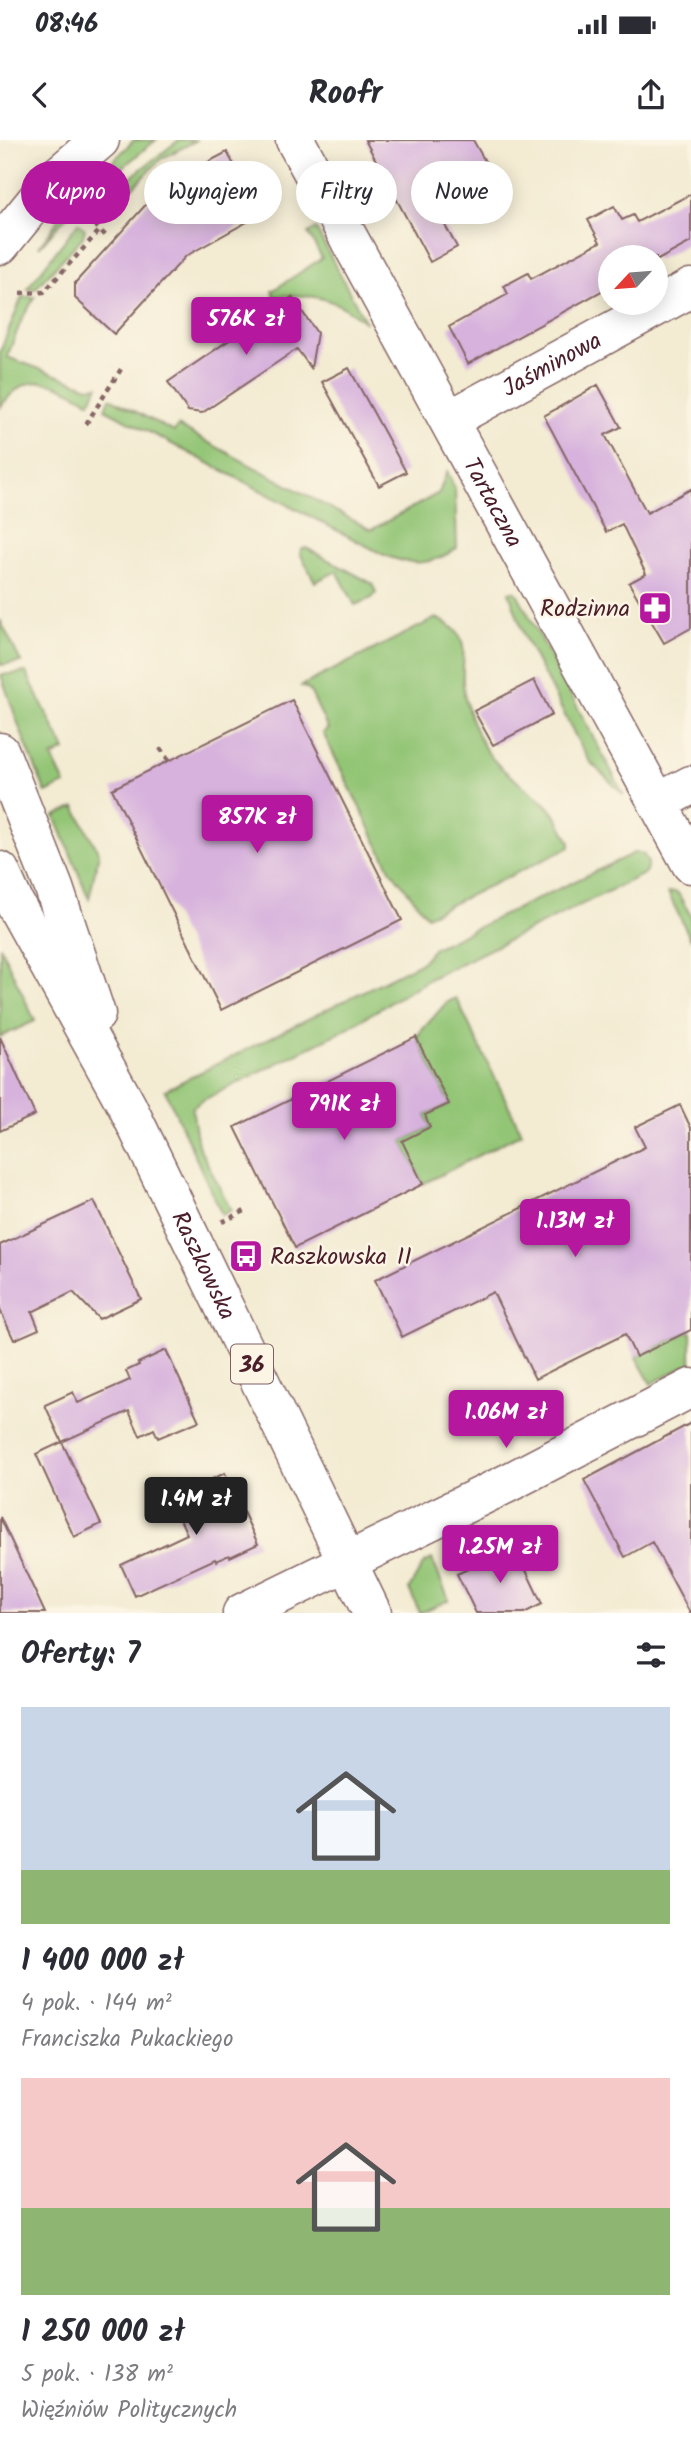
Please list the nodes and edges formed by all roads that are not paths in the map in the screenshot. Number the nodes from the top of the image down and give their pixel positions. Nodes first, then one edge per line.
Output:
1 (100, 140) edge
2 (295, 140) edge
3 (0, 245) edge
4 (691, 288) edge
5 (449, 420) junction
6 (0, 752) edge
7 (675, 794) edge
8 (691, 864) edge
9 (0, 871) edge
10 (127, 1106) junction
11 (691, 1388) edge
12 (348, 1563) junction
13 (242, 1613) edge
14 (372, 1613) edge

1 - 3 street
2 - 5 street, Tartaczna
4 - 5 street, Jaśminowa
5 - 7 street, Tartaczna
6 - 10 street, Raszkowska / 36
7 - 8 street, Tartaczna
9 - 10 street, Raszkowska / 36
10 - 12 street, Raszkowska / 36
11 - 12 street
12 - 13 street
12 - 14 street, Raszkowska / 36

